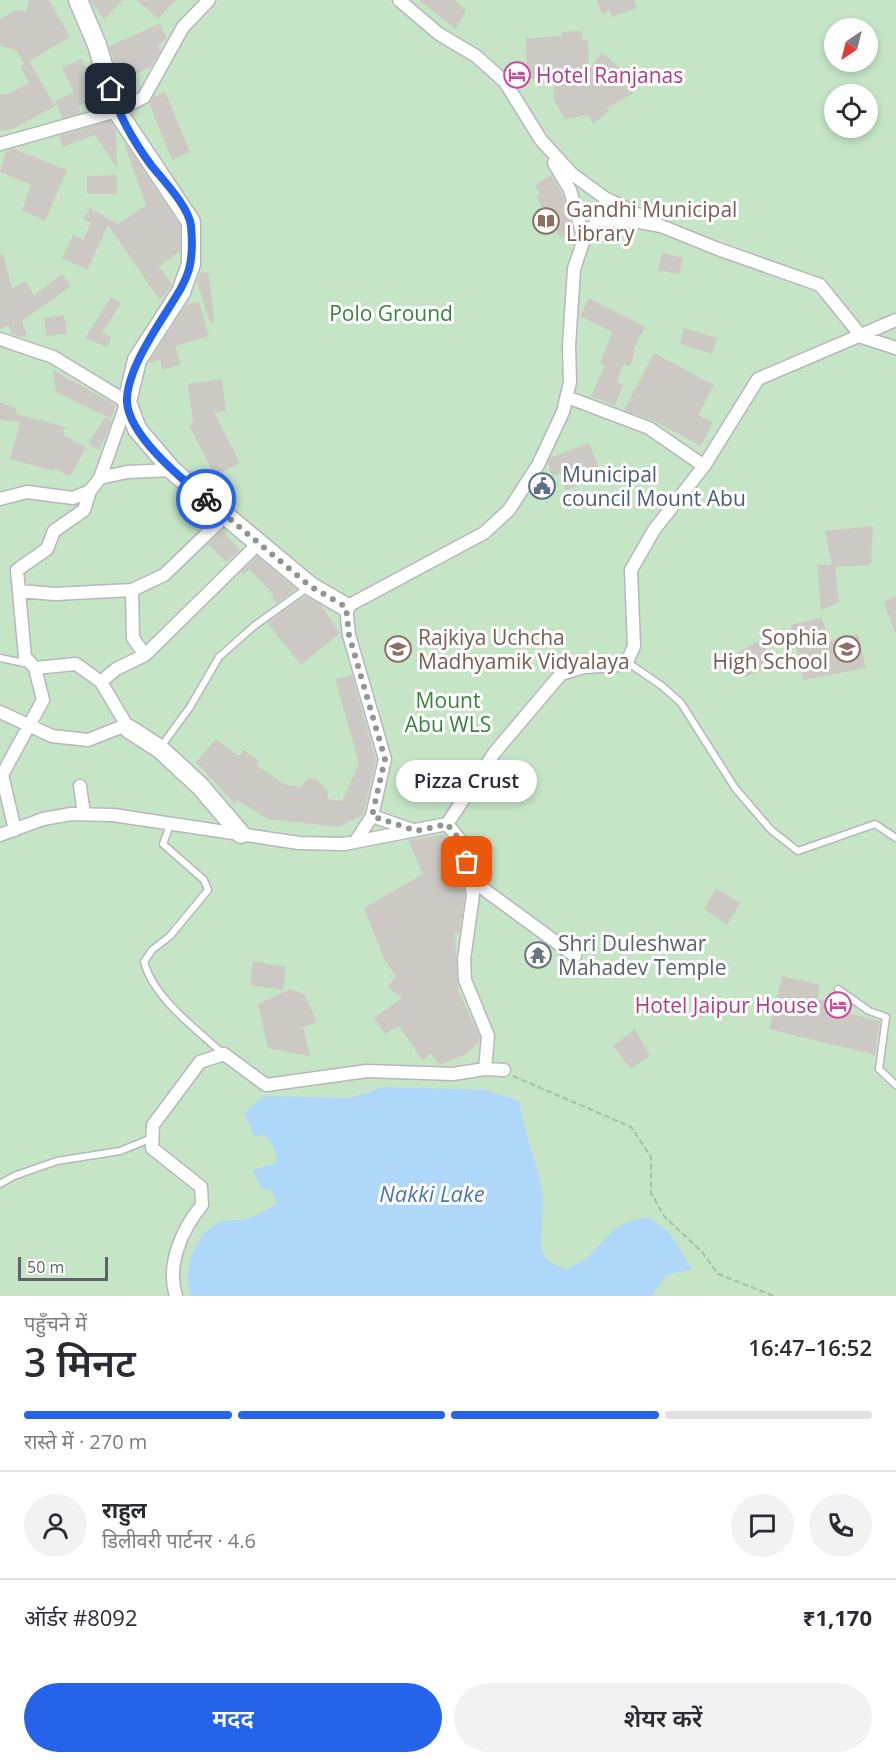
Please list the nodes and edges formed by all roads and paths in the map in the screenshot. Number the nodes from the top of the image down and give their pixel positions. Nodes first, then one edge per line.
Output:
1 (78, 0) edge
2 (209, 0) edge
3 (399, 0) edge
4 (117, 111) junction
5 (539, 137) junction
6 (0, 144) edge
7 (662, 226) junction
8 (584, 239) junction
9 (896, 320) edge
10 (862, 336) junction
11 (0, 339) edge
12 (896, 348) edge
13 (567, 397) junction
14 (127, 402) junction
15 (704, 466) junction
16 (172, 471) junction
17 (100, 478) junction
18 (90, 491) junction
19 (0, 499) edge
20 (223, 513) junction
21 (259, 543) junction
22 (310, 586) junction
23 (132, 590) junction
24 (19, 591) junction
25 (346, 607) junction
26 (145, 655) junction
27 (0, 658) edge
28 (627, 662) junction
29 (33, 666) junction
30 (101, 682) junction
31 (0, 712) edge
32 (28, 726) junction
33 (129, 729) junction
34 (160, 749) junction
35 (80, 786) dead end
36 (84, 814) junction
37 (372, 816) junction
38 (447, 824) junction
39 (170, 825) junction
40 (15, 830) junction
41 (416, 831) junction
42 (241, 834) junction
43 (0, 835) edge
44 (896, 838) edge
45 (356, 841) junction
46 (470, 879) junction
47 (575, 956) dead end
48 (838, 989) dead end
49 (224, 1054) junction
50 (486, 1069) junction
51 (504, 1070) joint
52 (896, 1085) edge
53 (153, 1138) junction
54 (0, 1184) edge
55 (176, 1296) edge
56 (774, 1296) edge

1 - 4 main road
2 - 4 street
3 - 5 street
4 - 6 street
4 - 14 main road
5 - 7 street
5 - 8 street
7 - 8 street
7 - 10 street
8 - 13 street
9 - 10 street
10 - 12 street
10 - 15 street
11 - 14 street
13 - 15 street
13 - 25 street
14 - 16 main road
14 - 17 street
15 - 28 street
16 - 17 street
16 - 20 main road
17 - 18 street
18 - 19 street
18 - 24 street
20 - 21 main road
20 - 23 street
21 - 22 main road
21 - 26 street
22 - 25 main road
22 - 34 lane
23 - 24 street
23 - 26 street
24 - 29 street
25 - 37 street
26 - 30 street
27 - 29 lane
28 - 38 street
28 - 44 lane
29 - 30 street
29 - 32 street
30 - 33 street
31 - 32 street
32 - 33 street
32 - 40 street
33 - 34 main road
34 - 42 main road
35 - 36 street
36 - 39 street
36 - 40 street
37 - 41 street
37 - 45 street
38 - 41 street
38 - 46 street
39 - 42 street
39 - 49 lane
40 - 43 street
41 - 45 street
42 - 45 street
46 - 47 street
46 - 50 street
48 - 52 lane
49 - 50 street
49 - 53 street
50 - 51 street
51 - 56 path
53 - 54 lane
53 - 55 street

